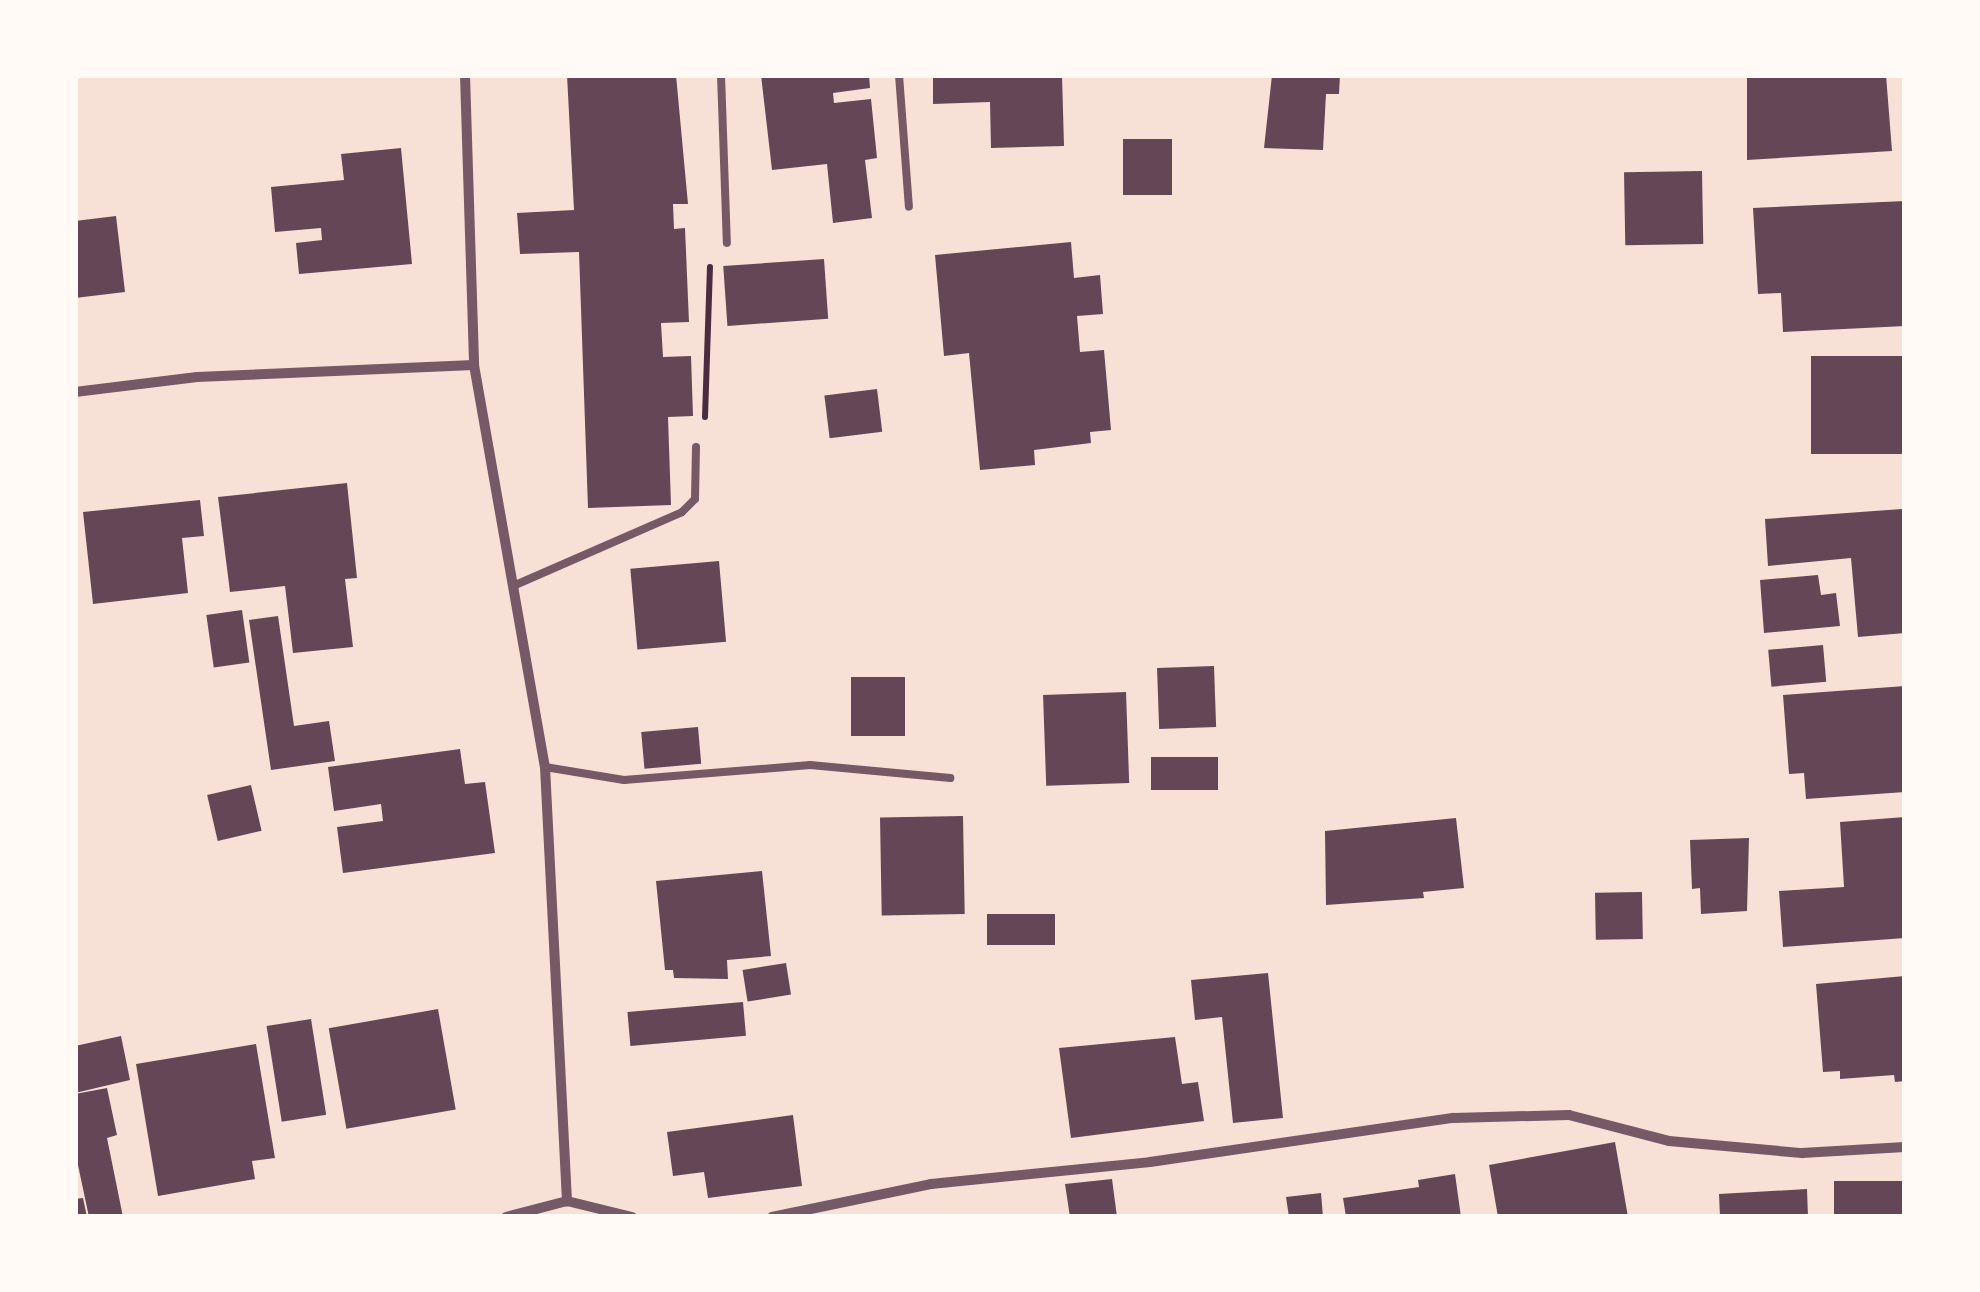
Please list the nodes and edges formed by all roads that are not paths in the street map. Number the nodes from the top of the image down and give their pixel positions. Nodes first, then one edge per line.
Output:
1 (466, 75) edge
2 (721, 75) edge
3 (898, 75) edge
4 (909, 207) dead end
5 (727, 242) road end
6 (474, 365) junction
7 (75, 392) edge
8 (696, 447) road end
9 (513, 586) junction
10 (545, 766) junction
11 (950, 778) dead end
12 (1905, 1147) edge
13 (567, 1202) junction
14 (506, 1217) edge
15 (632, 1217) edge
16 (772, 1217) edge

1 - 6 street
2 - 5 lane
3 - 4 lane
6 - 7 street
6 - 9 street
8 - 9 lane
9 - 10 street
10 - 11 lane
10 - 13 street
12 - 16 street
13 - 14 street
13 - 15 street

